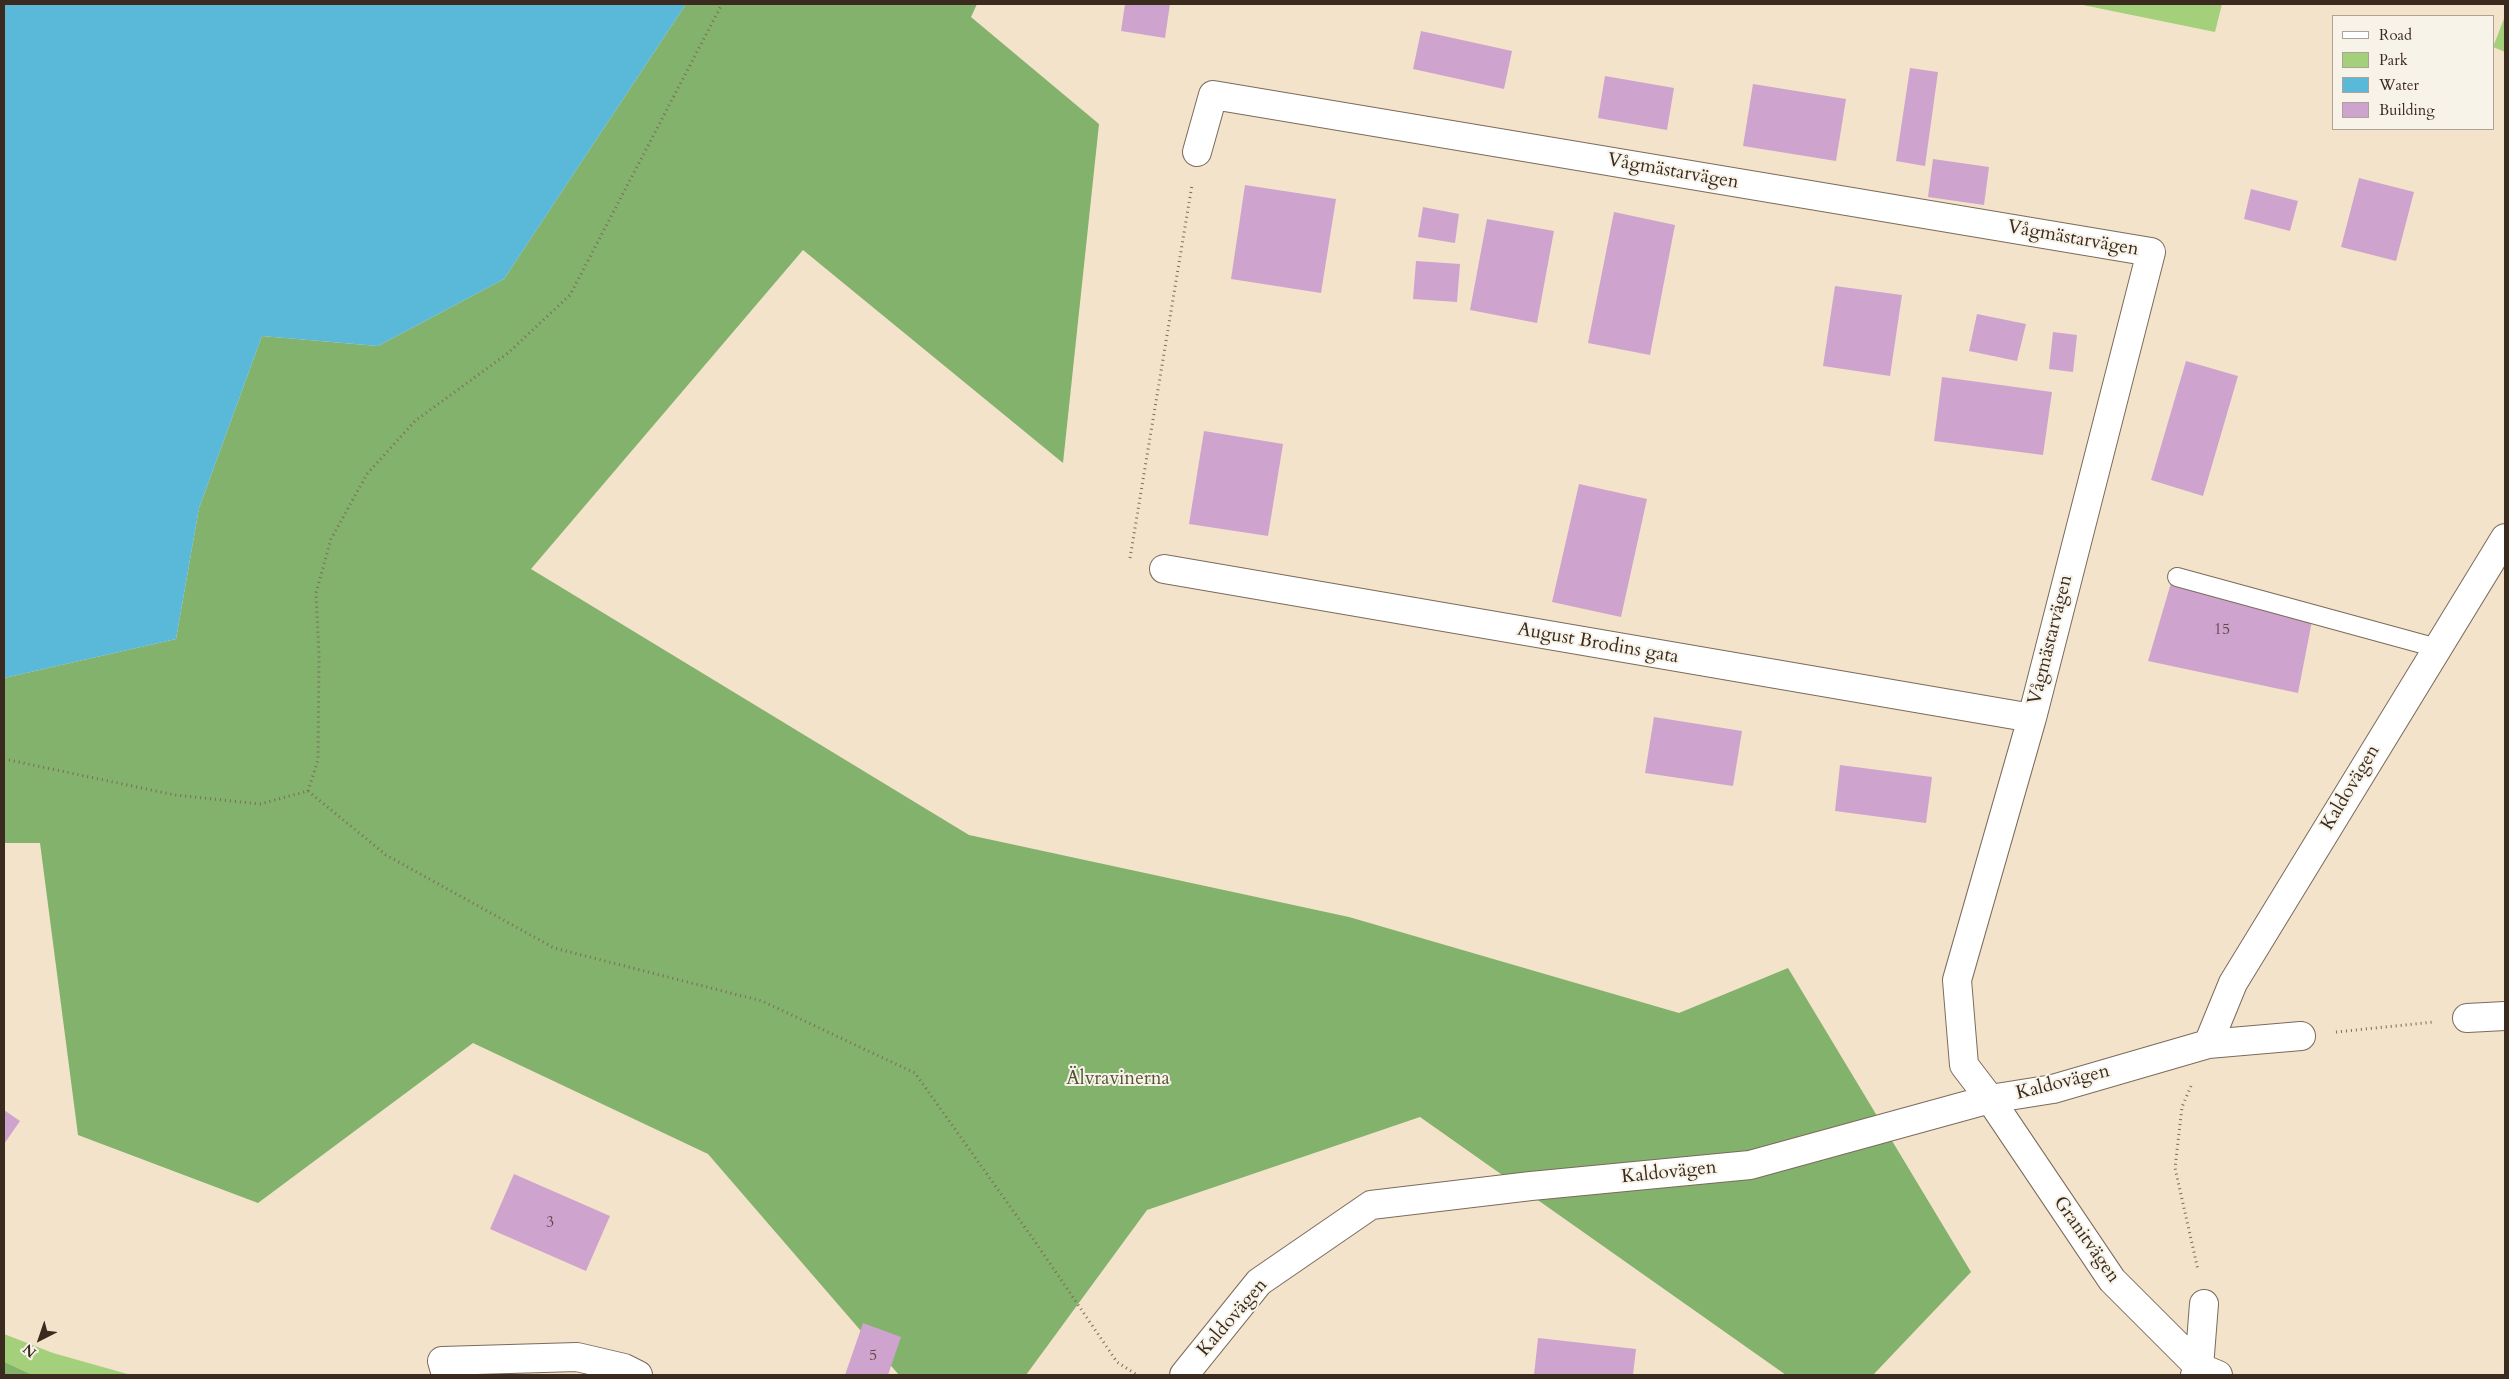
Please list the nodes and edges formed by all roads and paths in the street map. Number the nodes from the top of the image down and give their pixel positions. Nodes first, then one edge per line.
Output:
1 (722, 4) edge
2 (1197, 152) joint
3 (2505, 538) edge
4 (1164, 569) joint
5 (2177, 577) dead end
6 (2437, 648) junction
7 (2032, 718) junction
8 (4, 759) edge
9 (308, 791) junction
10 (2505, 1016) edge
11 (2467, 1018) joint
12 (2301, 1036) joint
13 (2208, 1044) junction
14 (1990, 1100) junction
15 (2204, 1304) joint
16 (577, 1357) junction
17 (444, 1368) edge
18 (2204, 1372) edge
19 (555, 1375) edge
20 (638, 1375) edge
21 (1137, 1375) edge
22 (1184, 1375) edge

1 - 9 path
2 - 4 path
2 - 7 street, Vågmästarvägen
3 - 6 street, Kaldovägen
4 - 7 street, August Brodins gata
5 - 6 lane
6 - 13 street, Kaldovägen
7 - 14 street, Vågmästarvägen
8 - 9 path
9 - 21 path
10 - 11 street
11 - 12 path
12 - 13 street, Kaldovägen
13 - 14 street, Kaldovägen
13 - 15 path
14 - 18 street, Granitvägen
14 - 22 street, Kaldovägen
15 - 18 street, Granitvägen
16 - 17 street
16 - 19 street
16 - 20 street

